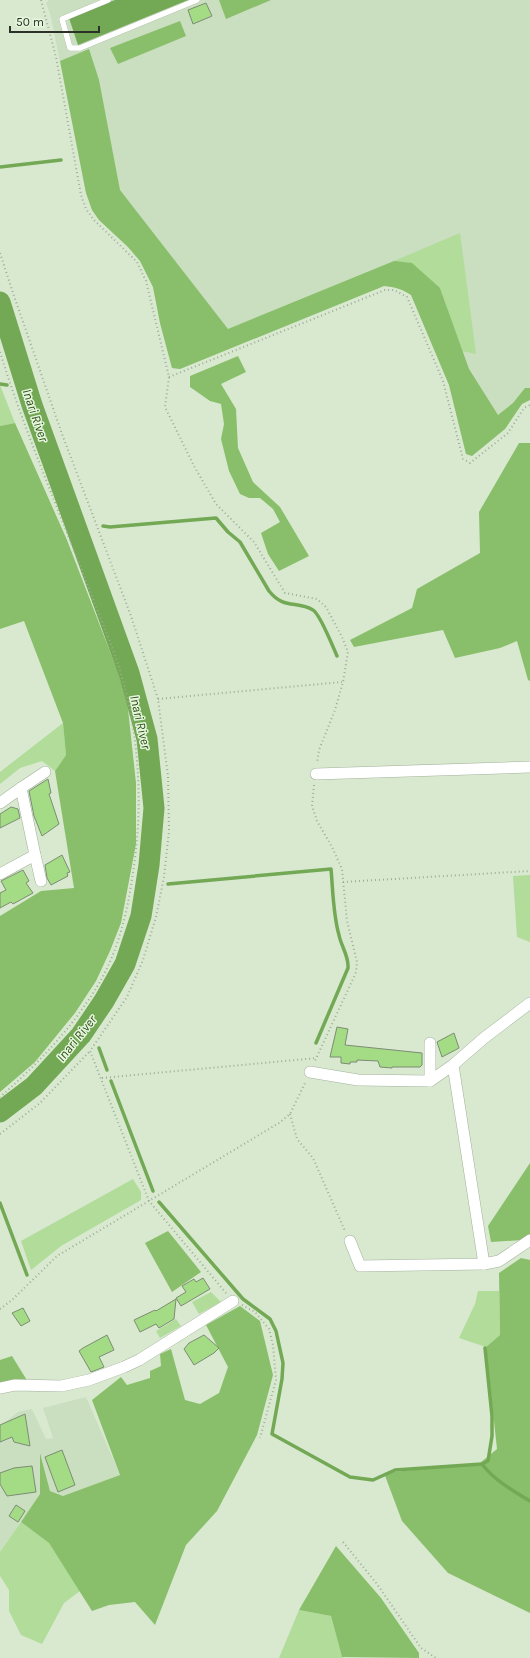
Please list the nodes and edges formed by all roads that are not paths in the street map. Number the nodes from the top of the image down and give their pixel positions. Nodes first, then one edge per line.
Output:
1 (108, 0) edge
2 (197, 0) edge
3 (530, 767) edge
4 (44, 772) dead end
5 (316, 774) road end
6 (21, 788) junction
7 (0, 803) edge
8 (35, 855) junction
9 (0, 874) edge
10 (41, 881) dead end
11 (530, 1003) edge
12 (430, 1043) dead end
13 (453, 1065) junction
14 (310, 1072) road end
15 (430, 1081) junction
16 (530, 1240) edge
17 (350, 1241) road end
18 (484, 1264) junction
19 (233, 1301) road end
20 (0, 1388) edge

1 - 2 lane
3 - 5 street
4 - 6 street
6 - 7 street
6 - 8 street
8 - 9 street
8 - 10 street
11 - 13 street
12 - 15 street
13 - 15 street
13 - 18 street
14 - 15 street
16 - 18 street
17 - 18 street
19 - 20 street

